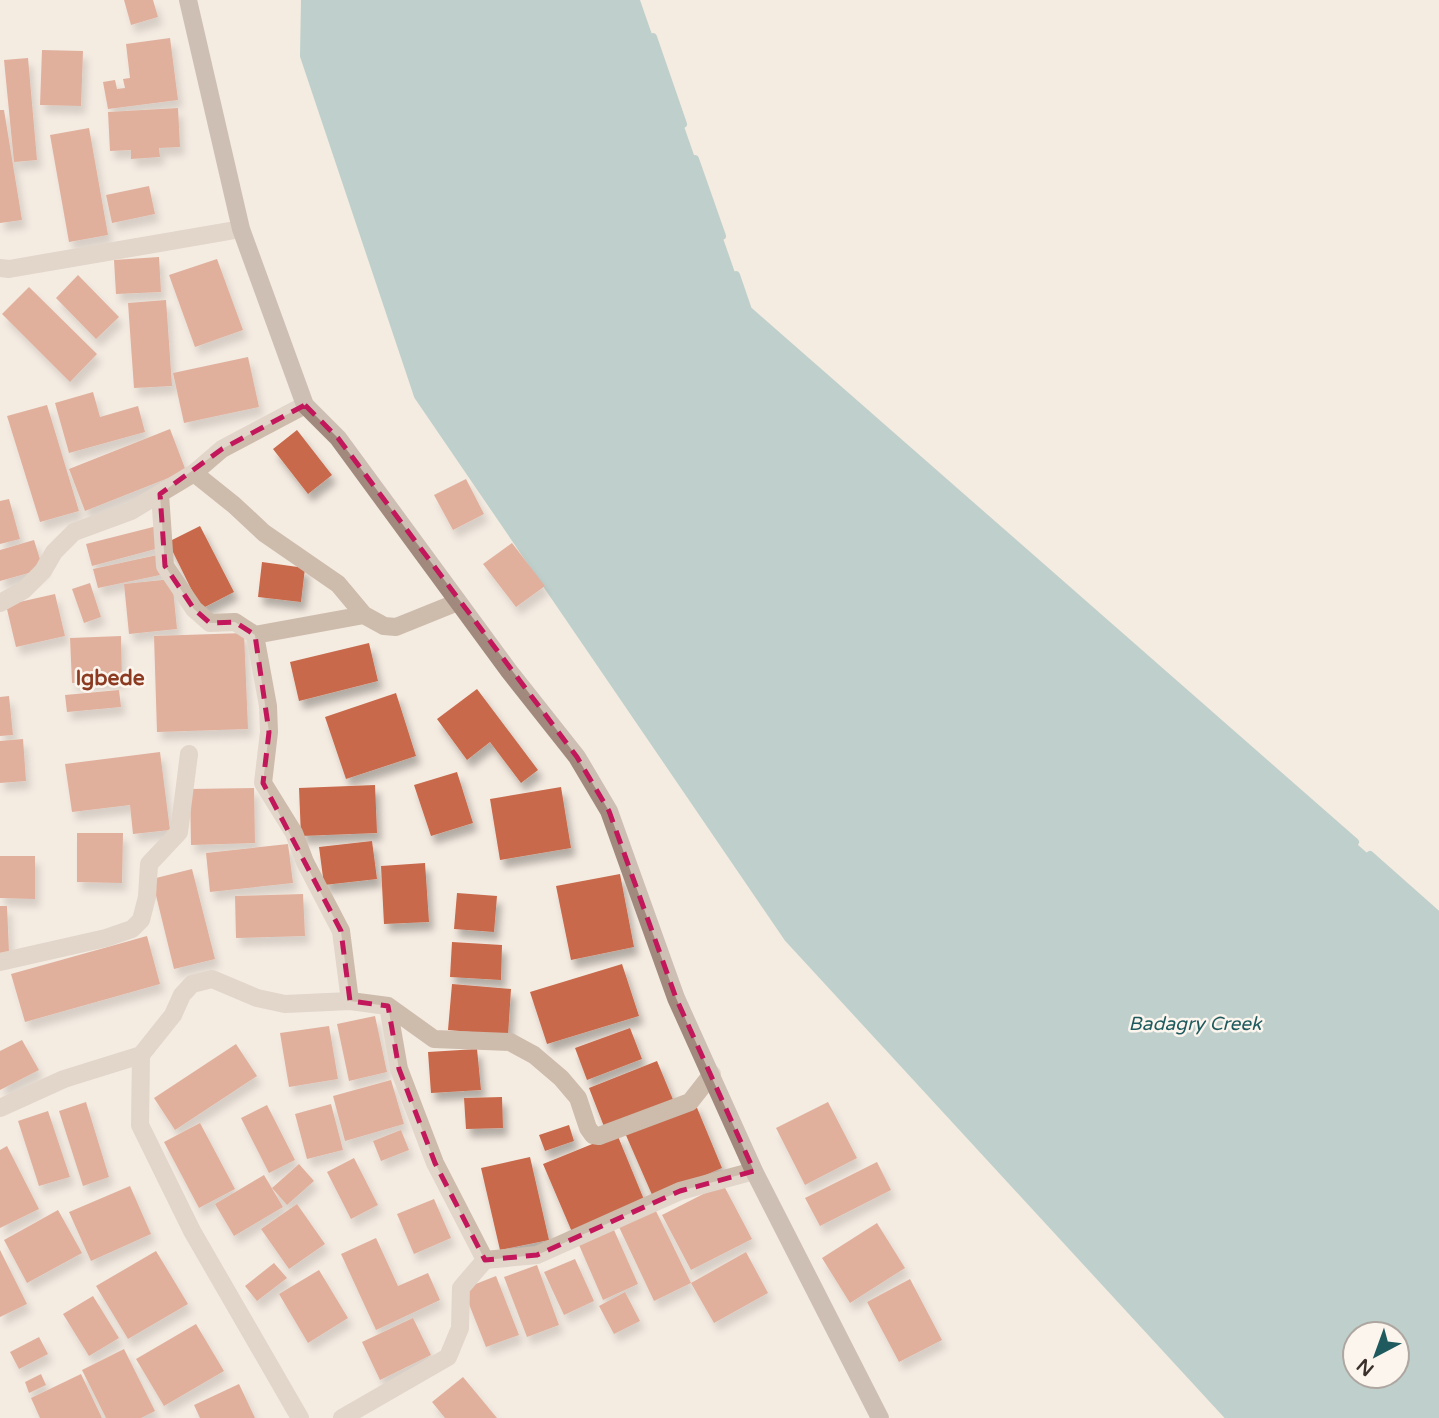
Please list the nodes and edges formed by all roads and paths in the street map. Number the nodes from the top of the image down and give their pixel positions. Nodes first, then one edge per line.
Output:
1 (188, 0) edge
2 (241, 229) junction
3 (0, 268) edge
4 (304, 405) junction
5 (194, 473) junction
6 (160, 494) junction
7 (458, 602) junction
8 (0, 603) edge
9 (364, 615) junction
10 (255, 635) junction
11 (188, 754) dead end
12 (0, 962) edge
13 (350, 1001) junction
14 (387, 1006) junction
15 (141, 1055) junction
16 (712, 1074) junction
17 (0, 1108) edge
18 (754, 1171) junction
19 (485, 1260) junction
20 (300, 1418) edge
21 (342, 1418) edge
22 (880, 1418) edge

1 - 2 street
2 - 3 street
2 - 4 street
4 - 5 street
4 - 7 street
5 - 6 street
5 - 9 street
6 - 8 street
6 - 10 street
7 - 9 street
7 - 16 street
9 - 10 street
10 - 13 street
11 - 12 street
13 - 14 street
13 - 15 street
14 - 16 street
14 - 19 street
15 - 17 street
15 - 20 street
16 - 18 street
18 - 19 street
18 - 22 street
19 - 21 street

